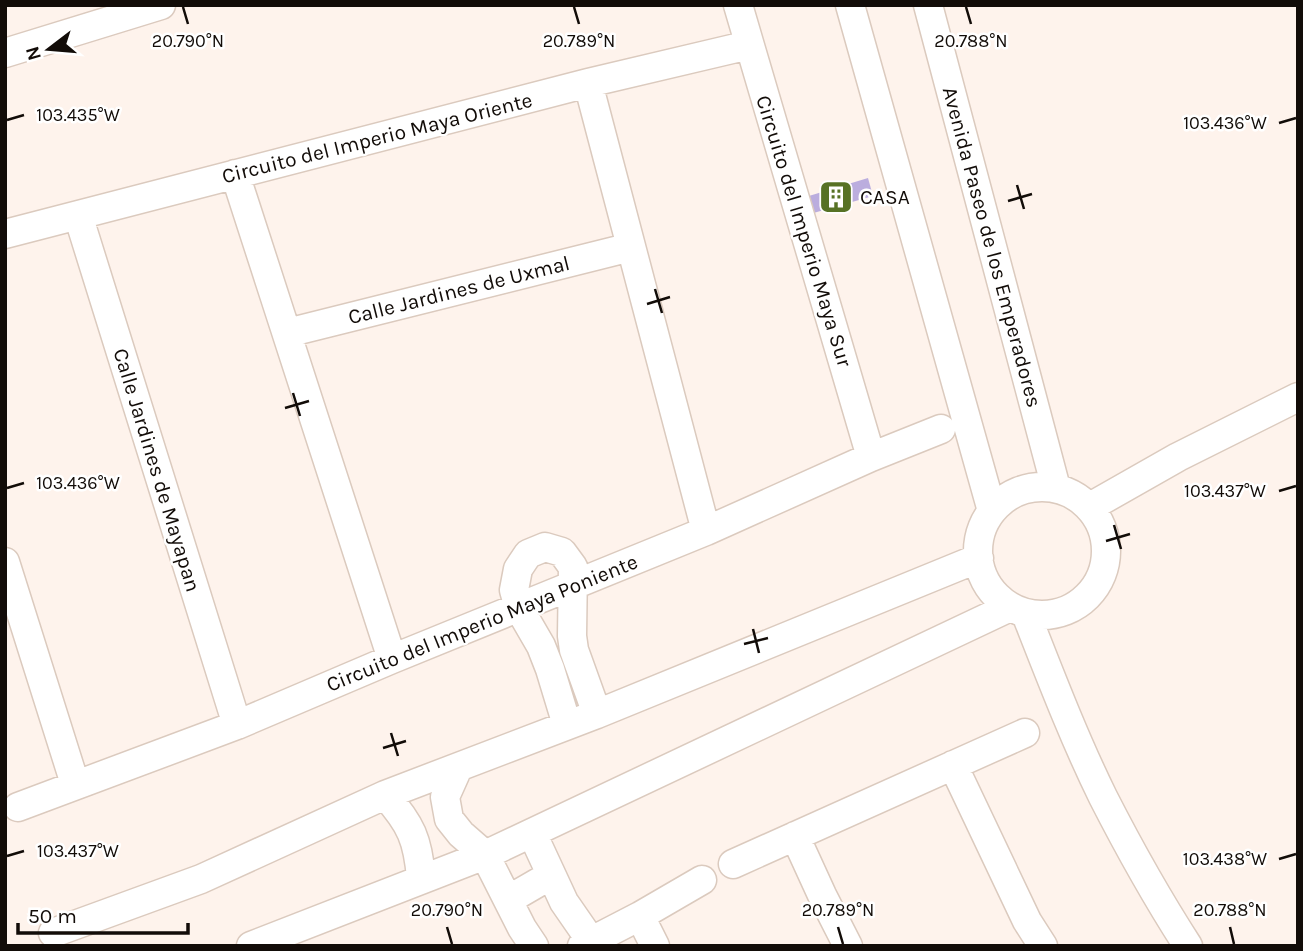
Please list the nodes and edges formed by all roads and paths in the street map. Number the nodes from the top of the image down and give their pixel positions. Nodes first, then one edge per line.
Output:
1 (161, 5) edge
2 (738, 5) edge
3 (849, 5) edge
4 (928, 5) edge
5 (749, 45) junction
6 (6, 48) edge
7 (588, 83) junction
8 (235, 174) junction
9 (78, 215) junction
10 (5, 234) edge
11 (631, 247) junction
12 (287, 334) junction
13 (1298, 397) edge
14 (941, 429) dead end
15 (871, 457) junction
16 (1056, 488) junction
17 (1090, 507) junction
18 (992, 511) junction
19 (706, 531) junction
20 (979, 558) junction
21 (5, 562) edge
22 (573, 585) junction
23 (519, 608) junction
24 (1018, 610) junction
25 (392, 659) junction
26 (578, 660) junction
27 (550, 669) junction
28 (597, 714) junction
29 (237, 725) junction
30 (567, 725) junction
31 (1025, 733) dead end
32 (953, 765) junction
33 (458, 768) junction
34 (75, 785) junction
35 (385, 795) junction
36 (18, 807) dead end
37 (532, 832) junction
38 (796, 836) junction
39 (485, 855) junction
40 (733, 864) dead end
41 (551, 875) junction
42 (421, 878) junction
43 (702, 880) dead end
44 (508, 900) junction
45 (640, 916) junction
46 (53, 933) dead end
47 (586, 944) edge
48 (250, 946) edge
49 (534, 946) edge
50 (655, 946) edge
51 (848, 946) edge
52 (1043, 946) edge
53 (1188, 946) edge

1 - 6 street
2 - 5 street, Circuito del Imperio Maya Sur
3 - 18 street
4 - 16 street, Avenida Paseo de los Emperadores
5 - 7 street, Circuito del Imperio Maya Oriente
5 - 15 street, Circuito del Imperio Maya Sur
7 - 8 street, Circuito del Imperio Maya Oriente
7 - 11 street
8 - 9 street, Circuito del Imperio Maya Oriente
8 - 12 street
9 - 10 street, Circuito del Imperio Maya Oriente
9 - 29 street, Calle Jardines de Mayapan
11 - 12 street, Calle Jardines de Uxmal
11 - 19 street
12 - 25 street
13 - 17 street
14 - 15 street, Circuito del Imperio Maya Poniente
15 - 19 street, Circuito del Imperio Maya Poniente
16 - 17 street
16 - 18 street
17 - 24 street
18 - 20 street
19 - 22 street, Circuito del Imperio Maya Poniente
20 - 24 street
20 - 28 street
21 - 34 street
22 - 23 street, Circuito del Imperio Maya Poniente
22 - 23 street
22 - 26 street
23 - 25 street, Circuito del Imperio Maya Poniente
23 - 27 street
24 - 37 street
24 - 53 street
25 - 29 street, Circuito del Imperio Maya Poniente
26 - 27 street
26 - 28 street
27 - 30 street
28 - 30 street
29 - 34 street, Circuito del Imperio Maya Poniente
30 - 33 street
31 - 32 street
32 - 38 street
32 - 52 street
33 - 35 street
33 - 39 street
34 - 36 street, Circuito del Imperio Maya Poniente
35 - 42 street
35 - 46 street
37 - 39 street
37 - 41 street
38 - 40 street
38 - 51 street
39 - 42 street
39 - 44 street
41 - 44 street
41 - 47 street
42 - 48 street
43 - 45 street
44 - 49 street
45 - 47 street
45 - 50 street

